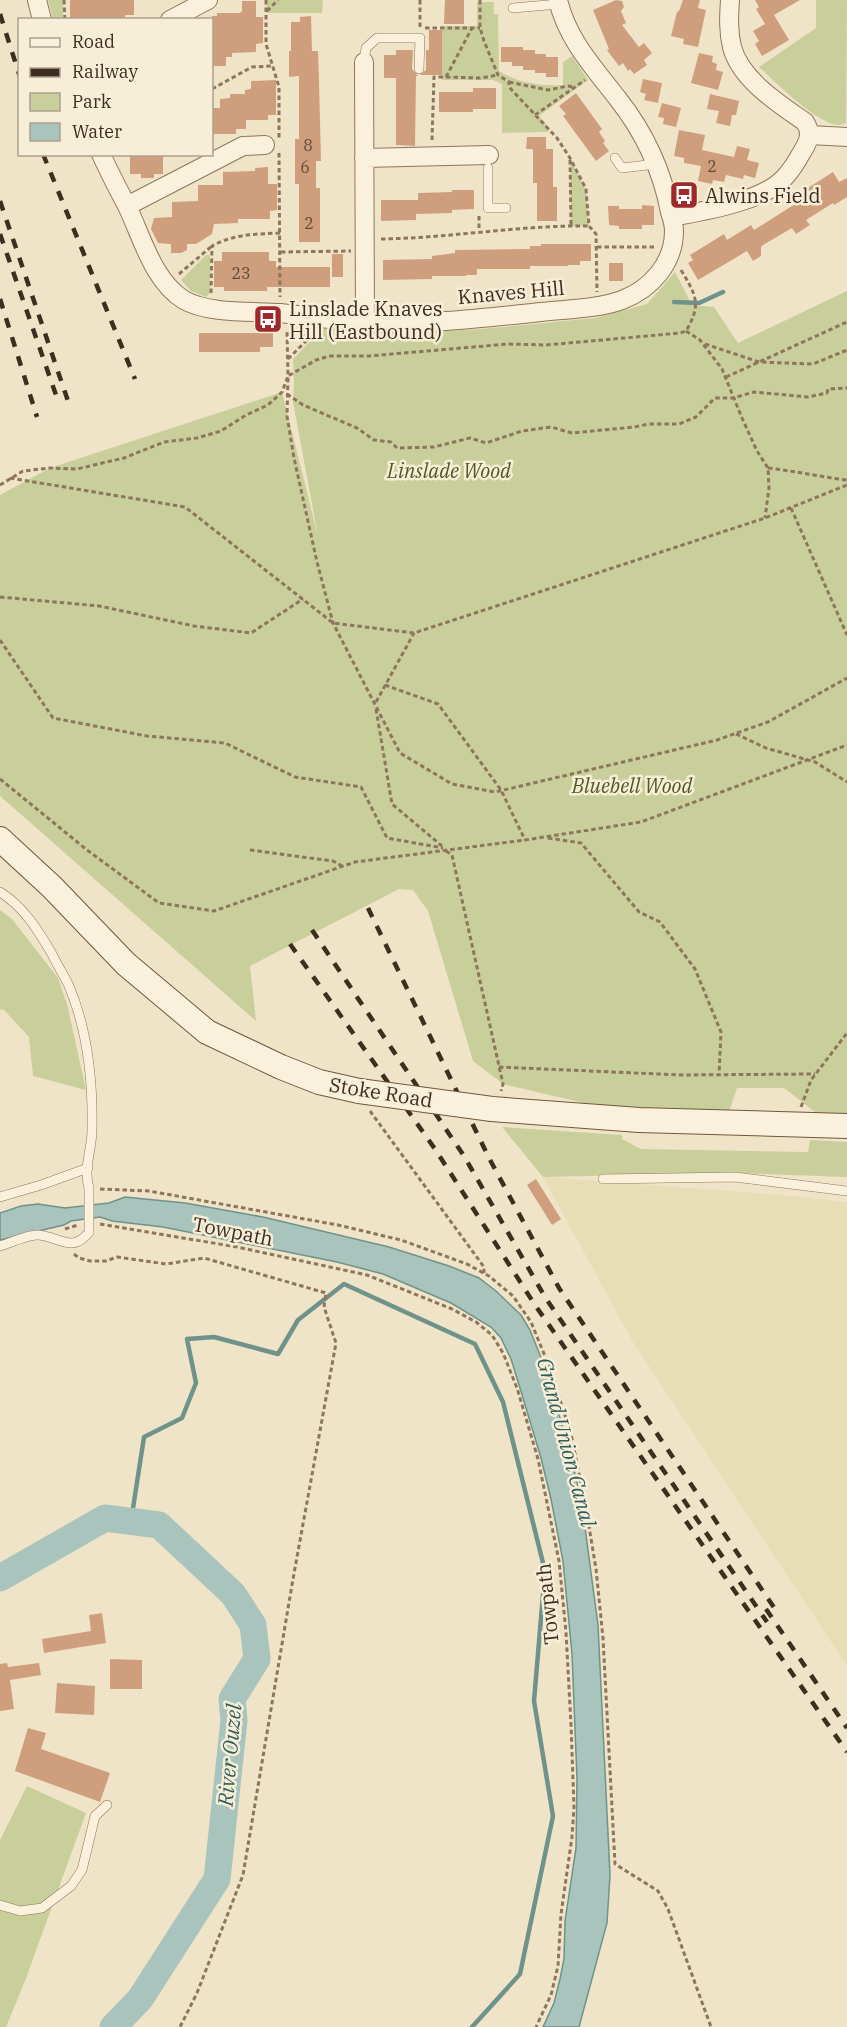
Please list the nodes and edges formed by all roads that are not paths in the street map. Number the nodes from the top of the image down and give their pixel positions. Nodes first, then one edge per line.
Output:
1 (37, 0) edge
2 (208, 0) edge
3 (730, 0) edge
4 (559, 2) edge
5 (513, 8) dead end
6 (42, 18) edge
7 (174, 18) edge
8 (364, 62) joint
9 (419, 69) dead end
10 (810, 135) junction
11 (847, 137) edge
12 (265, 145) dead end
13 (489, 155) joint
14 (101, 156) edge
15 (364, 158) junction
16 (615, 158) dead end
17 (656, 164) junction
18 (127, 206) junction
19 (506, 208) dead end
20 (672, 217) junction
21 (365, 323) junction
22 (0, 839) edge
23 (0, 892) edge
24 (847, 1126) edge
25 (88, 1168) junction
26 (603, 1179) dead end
27 (847, 1191) edge
28 (0, 1197) edge
29 (0, 1246) edge
30 (107, 1805) dead end
31 (0, 1905) edge

1 - 6 street
2 - 7 street
3 - 10 street
4 - 5 lane
4 - 17 street, Knaves Hill
8 - 9 lane
8 - 15 street
10 - 11 street
10 - 20 street
12 - 18 street
13 - 15 street
13 - 19 lane
14 - 18 street, Knaves Hill
15 - 21 street
16 - 17 lane
17 - 20 street, Knaves Hill
18 - 21 street, Knaves Hill
20 - 21 street, Knaves Hill
22 - 24 street, Stoke Road, bridge
23 - 25 lane
25 - 28 lane
25 - 29 lane, bridge
26 - 27 lane
30 - 31 lane

